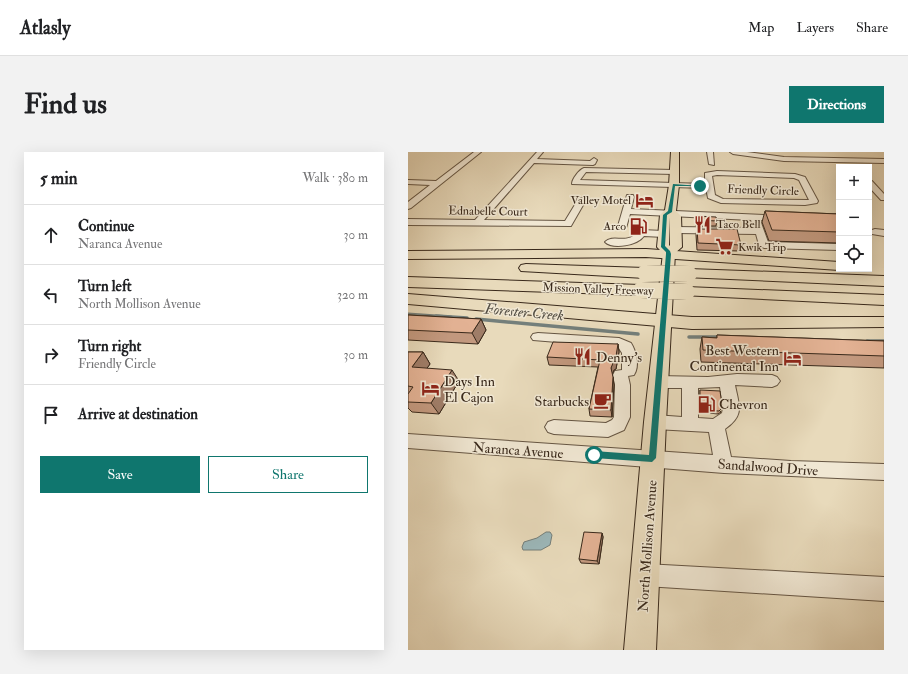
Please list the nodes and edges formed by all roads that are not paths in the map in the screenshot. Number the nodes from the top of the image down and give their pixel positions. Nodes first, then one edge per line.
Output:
1 (478, 152) edge
2 (675, 152) edge
3 (710, 152) edge
4 (733, 152) edge
5 (534, 156) edge
6 (551, 156) dead end
7 (596, 156) edge
8 (847, 160) junction
9 (884, 161) edge
10 (712, 164) dead end
11 (851, 164) edge
12 (672, 166) junction
13 (408, 182) edge
14 (575, 182) junction
15 (438, 183) junction
16 (674, 185) junction
17 (872, 185) edge
18 (709, 186) junction
19 (571, 190) dead end
20 (630, 197) dead end
21 (884, 198) edge
22 (582, 200) dead end
23 (408, 206) edge
24 (668, 215) junction
25 (755, 217) junction
26 (793, 218) edge
27 (408, 222) edge
28 (729, 223) junction
29 (477, 224) junction
30 (676, 229) junction
31 (760, 231) junction
32 (664, 234) junction
33 (610, 242) dead end
34 (836, 247) edge
35 (668, 253) junction
36 (408, 255) edge
37 (408, 264) edge
38 (836, 266) edge
39 (872, 268) edge
40 (884, 269) edge
41 (884, 281) edge
42 (408, 282) edge
43 (408, 299) edge
44 (884, 300) edge
45 (663, 320) junction
46 (884, 322) edge
47 (538, 337) dead end
48 (728, 381) junction
49 (772, 381) dead end
50 (658, 382) junction
51 (690, 383) junction
52 (712, 421) junction
53 (655, 422) junction
54 (690, 424) junction
55 (554, 427) dead end
56 (408, 440) edge
57 (652, 458) junction
58 (724, 465) junction
59 (884, 472) edge
60 (645, 575) junction
61 (884, 589) edge
62 (640, 650) edge

1 - 15 street
2 - 12 main road, North Mollison Avenue
3 - 10 street
4 - 8 street
5 - 6 street
5 - 7 street
5 - 29 street
8 - 9 street
8 - 11 street
12 - 14 street
12 - 16 main road, North Mollison Avenue
13 - 15 street
14 - 16 street, Friendly Circle
14 - 19 street
15 - 23 street
16 - 18 street, Friendly Circle
16 - 24 main road, North Mollison Avenue
17 - 21 street
18 - 18 street, Friendly Circle
20 - 24 street
22 - 29 street, Ednabelle Court
24 - 28 street
24 - 30 main road, North Mollison Avenue
24 - 32 main road, North Mollison Avenue
25 - 26 street
25 - 28 street
25 - 31 street
27 - 29 street, Ednabelle Court
28 - 30 street
28 - 31 street
30 - 35 main road, North Mollison Avenue
31 - 34 street
32 - 33 street
32 - 35 main road, North Mollison Avenue
35 - 36 highway
35 - 38 highway
35 - 45 main road, North Mollison Avenue
37 - 41 highway, Mission Valley Freeway, bridge
39 - 40 highway
42 - 44 highway, Mission Valley Freeway, bridge
43 - 45 highway
45 - 46 highway
45 - 50 main road, North Mollison Avenue
47 - 55 street
48 - 49 street
48 - 51 street
48 - 52 street
50 - 51 street
50 - 53 main road, North Mollison Avenue
51 - 54 street
52 - 54 street
52 - 58 street
53 - 54 street
53 - 57 main road, North Mollison Avenue
56 - 57 street, Naranca Avenue
57 - 58 street, Sandalwood Drive
57 - 60 main road, North Mollison Avenue
58 - 59 street, Sandalwood Drive
60 - 61 street
60 - 62 main road, North Mollison Avenue

